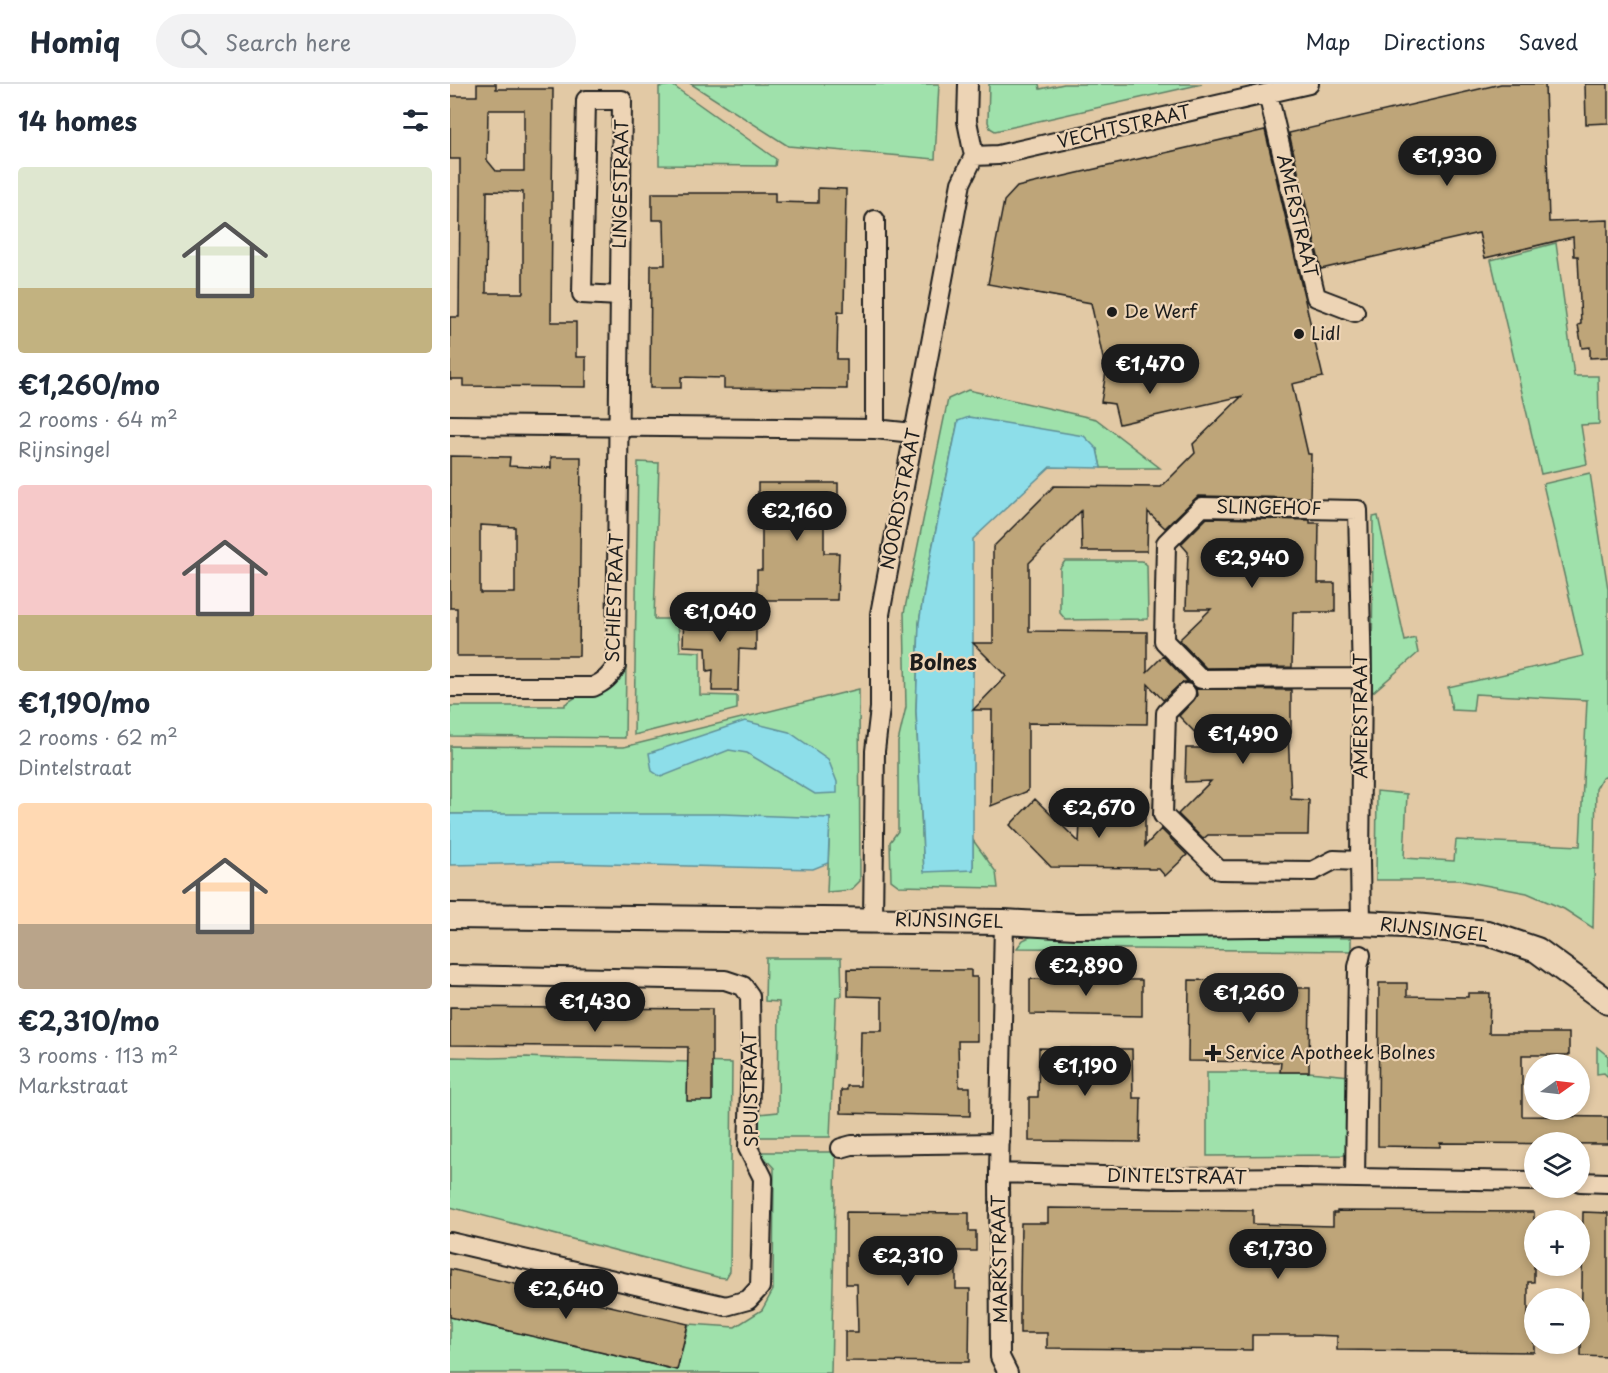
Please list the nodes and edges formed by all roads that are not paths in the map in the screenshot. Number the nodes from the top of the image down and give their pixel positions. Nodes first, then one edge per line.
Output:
1 (968, 84) edge
2 (1309, 84) edge
3 (1268, 94) junction
4 (974, 156) junction
5 (875, 220) dead end
6 (620, 296) dead end
7 (1355, 312) dead end
8 (450, 425) edge
9 (618, 427) junction
10 (875, 429) junction
11 (913, 433) junction
12 (1358, 510) joint
13 (1362, 678) junction
14 (1193, 686) junction
15 (450, 687) edge
16 (1360, 861) junction
17 (450, 916) edge
18 (873, 921) junction
19 (1004, 922) junction
20 (1361, 923) junction
21 (1361, 955) dead end
22 (450, 975) edge
23 (1608, 1002) edge
24 (999, 1143) junction
25 (841, 1148) dead end
26 (999, 1173) junction
27 (1355, 1178) junction
28 (1524, 1181) edge
29 (1590, 1182) edge
30 (1608, 1183) edge
31 (450, 1242) edge
32 (1008, 1373) edge

1 - 4 street
2 - 3 street, VECHTSTRAAT
3 - 4 street, VECHTSTRAAT
3 - 7 street, AMERSTRAAT
4 - 11 street, NOORDSTRAAT
5 - 10 street
6 - 9 street, LINGESTRAAT
8 - 9 street
9 - 10 street
9 - 15 street, SCHIESTRAAT
10 - 11 street
11 - 18 street, NOORDSTRAAT
12 - 13 street, AMERSTRAAT
12 - 14 street, SLINGEHOF
13 - 14 street
13 - 16 street, AMERSTRAAT
14 - 16 street
16 - 20 street, AMERSTRAAT
17 - 18 street, RIJNSINGEL
18 - 19 street, RIJNSINGEL
19 - 20 street, RIJNSINGEL
19 - 24 street, MARKSTRAAT
20 - 23 street, RIJNSINGEL
21 - 27 street
22 - 31 street, SPUISTRAAT
24 - 25 street
24 - 26 street, MARKSTRAAT
26 - 27 street, DINTELSTRAAT
26 - 32 street, MARKSTRAAT
27 - 28 street, DINTELSTRAAT
29 - 30 street

